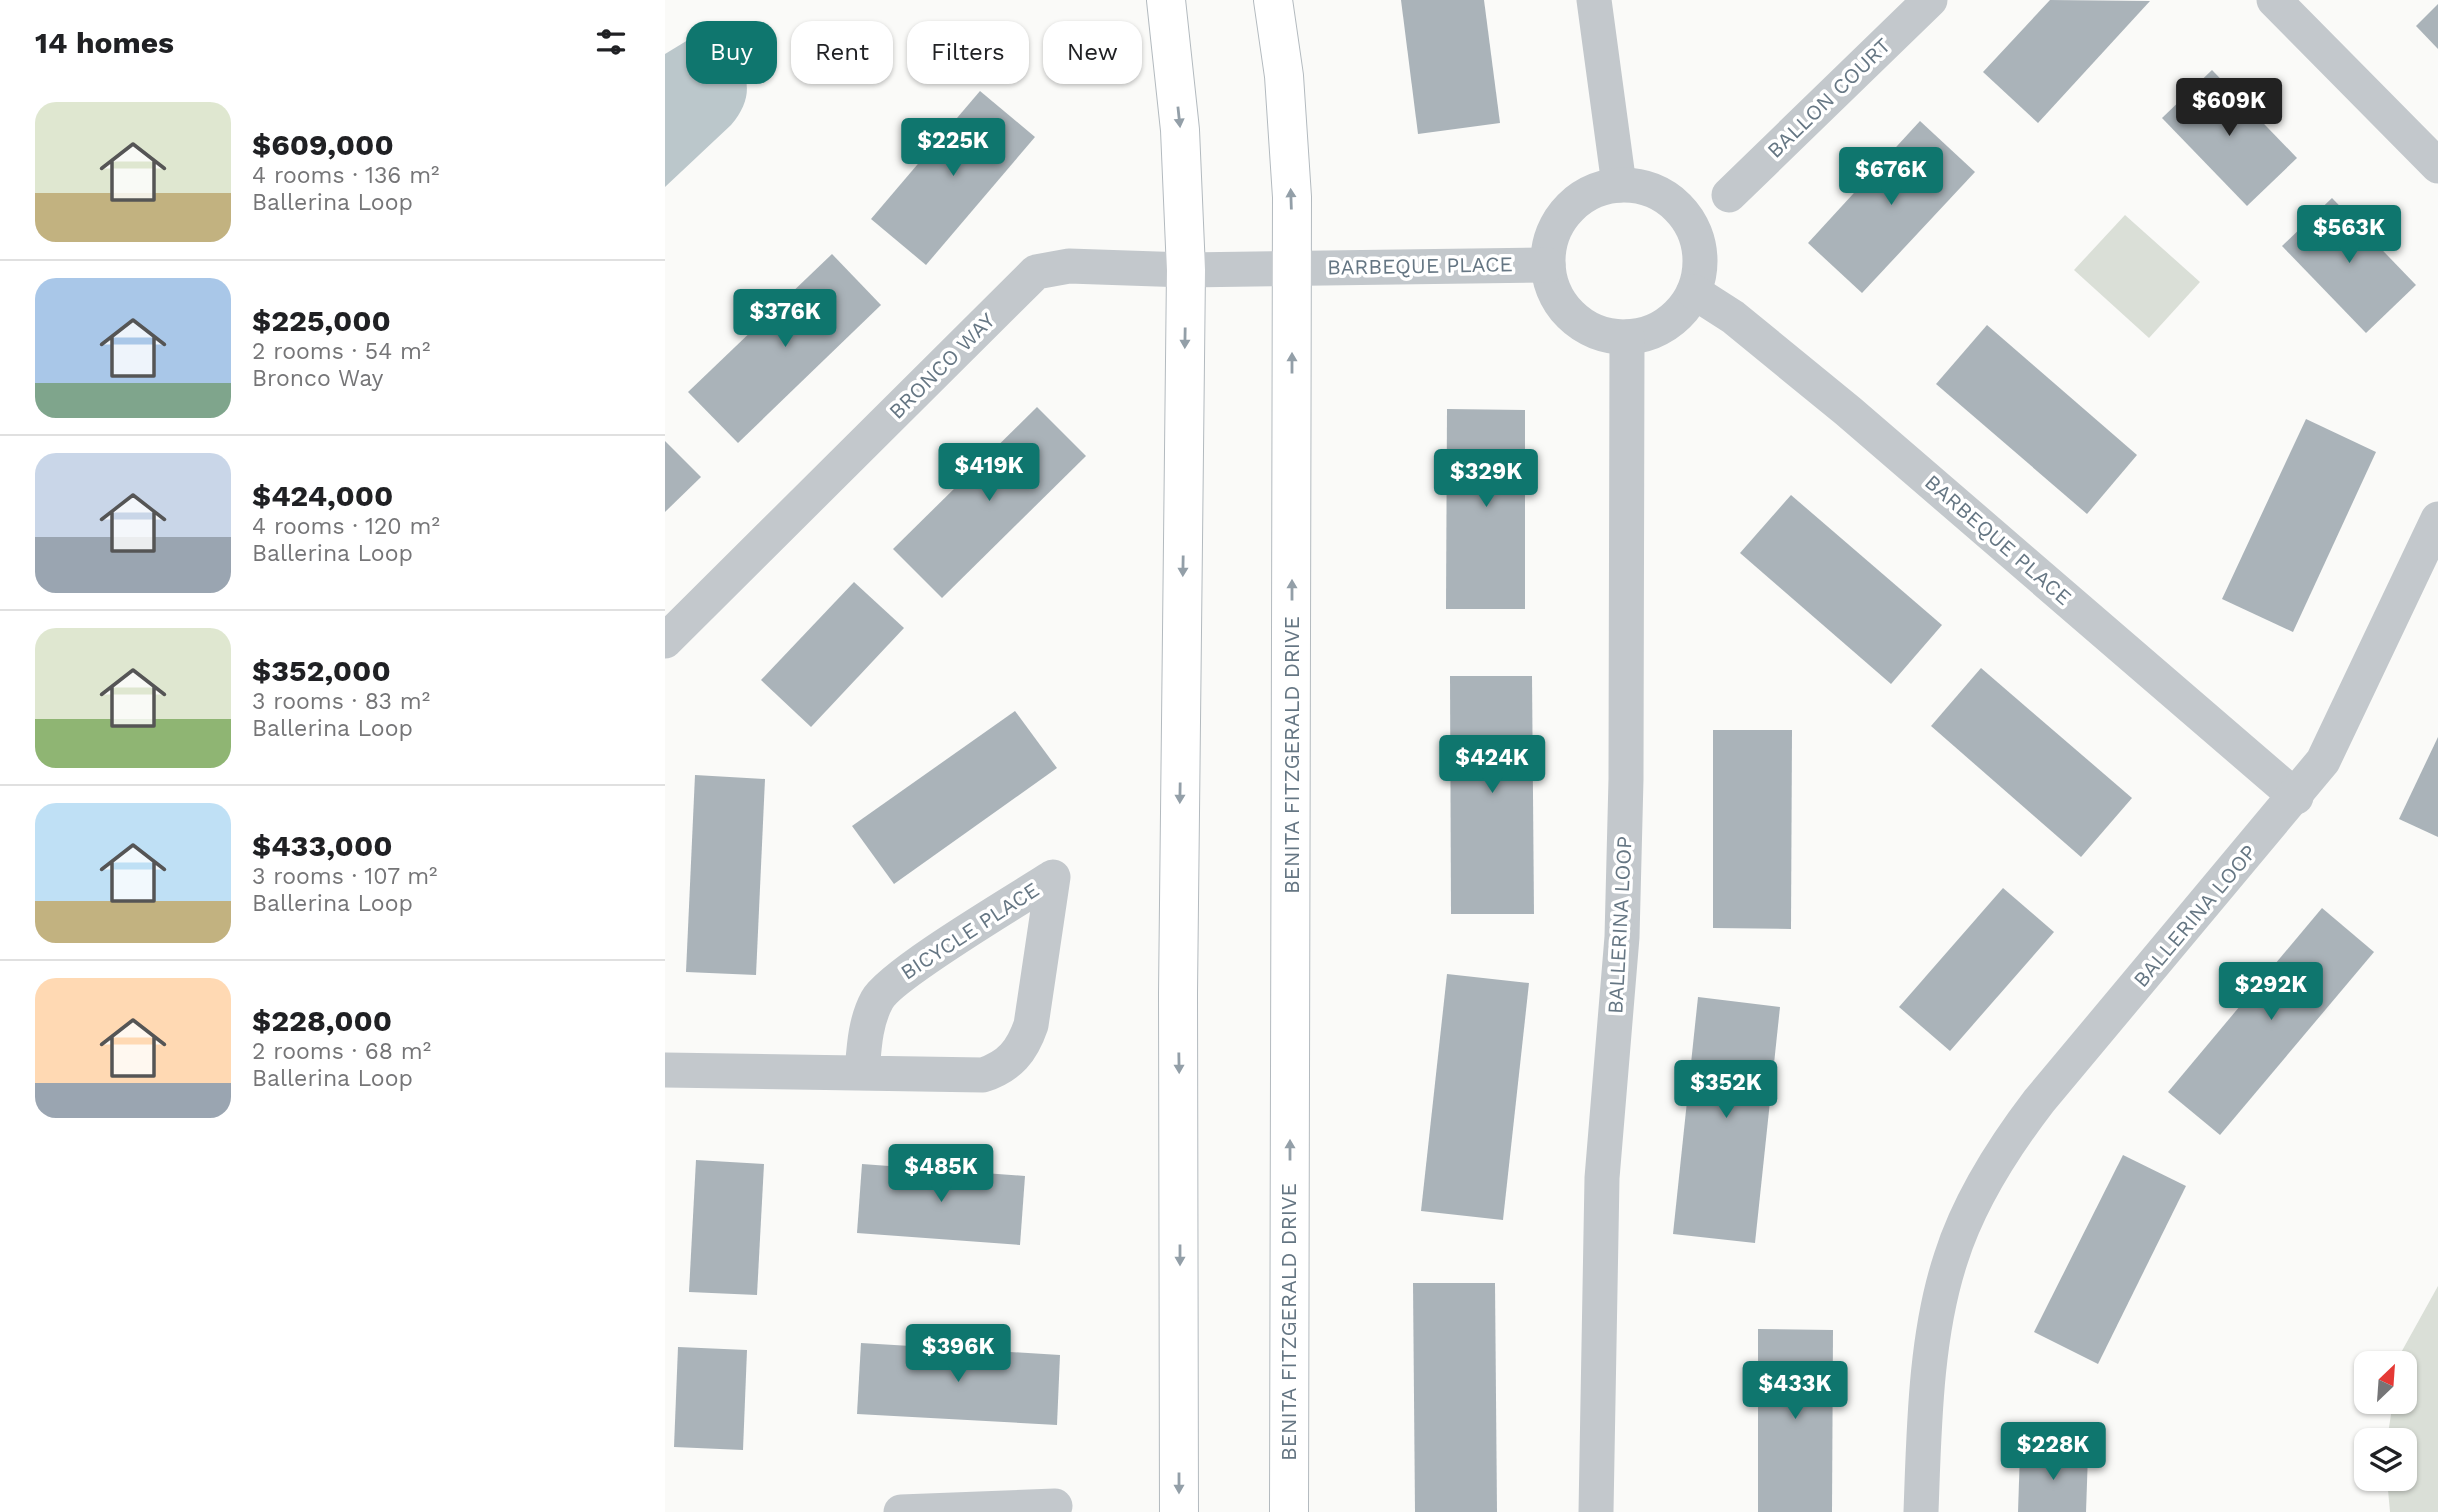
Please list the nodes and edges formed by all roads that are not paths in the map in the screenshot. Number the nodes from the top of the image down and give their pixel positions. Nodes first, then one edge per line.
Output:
1 (1166, 0) edge
2 (1273, 0) edge
3 (1594, 0) edge
4 (1930, 0) edge
5 (2273, 0) edge
6 (2438, 166) edge
7 (1619, 185) junction
8 (1729, 195) dead end
9 (1548, 265) junction
10 (1292, 267) junction
11 (1186, 270) junction
12 (1694, 292) junction
13 (1627, 337) junction
14 (2438, 519) edge
15 (665, 641) edge
16 (2296, 797) junction
17 (665, 1070) edge
18 (862, 1073) junction
19 (1055, 1506) dead end
20 (901, 1512) edge
21 (1179, 1512) edge
22 (1289, 1512) edge
23 (1596, 1512) edge
24 (1921, 1512) edge

1 -> 11 main road
10 -> 2 main road, BENITA FITZGERALD DRIVE
3 - 7 street
4 - 8 street, BALLON COURT
5 - 6 street
7 - 9 street
7 - 12 street
9 - 10 street, BARBEQUE PLACE
9 - 13 street
10 - 11 street, BRONCO WAY
22 -> 10 main road, BENITA FITZGERALD DRIVE
11 - 15 street, BRONCO WAY
11 -> 21 main road
12 - 13 street
12 - 16 street, BARBEQUE PLACE
13 - 23 street, BALLERINA LOOP
14 - 16 street, BALLERINA LOOP
16 - 24 street, BALLERINA LOOP
17 - 18 street, BICYCLE PLACE
18 - 18 street, BICYCLE PLACE
19 - 20 street

